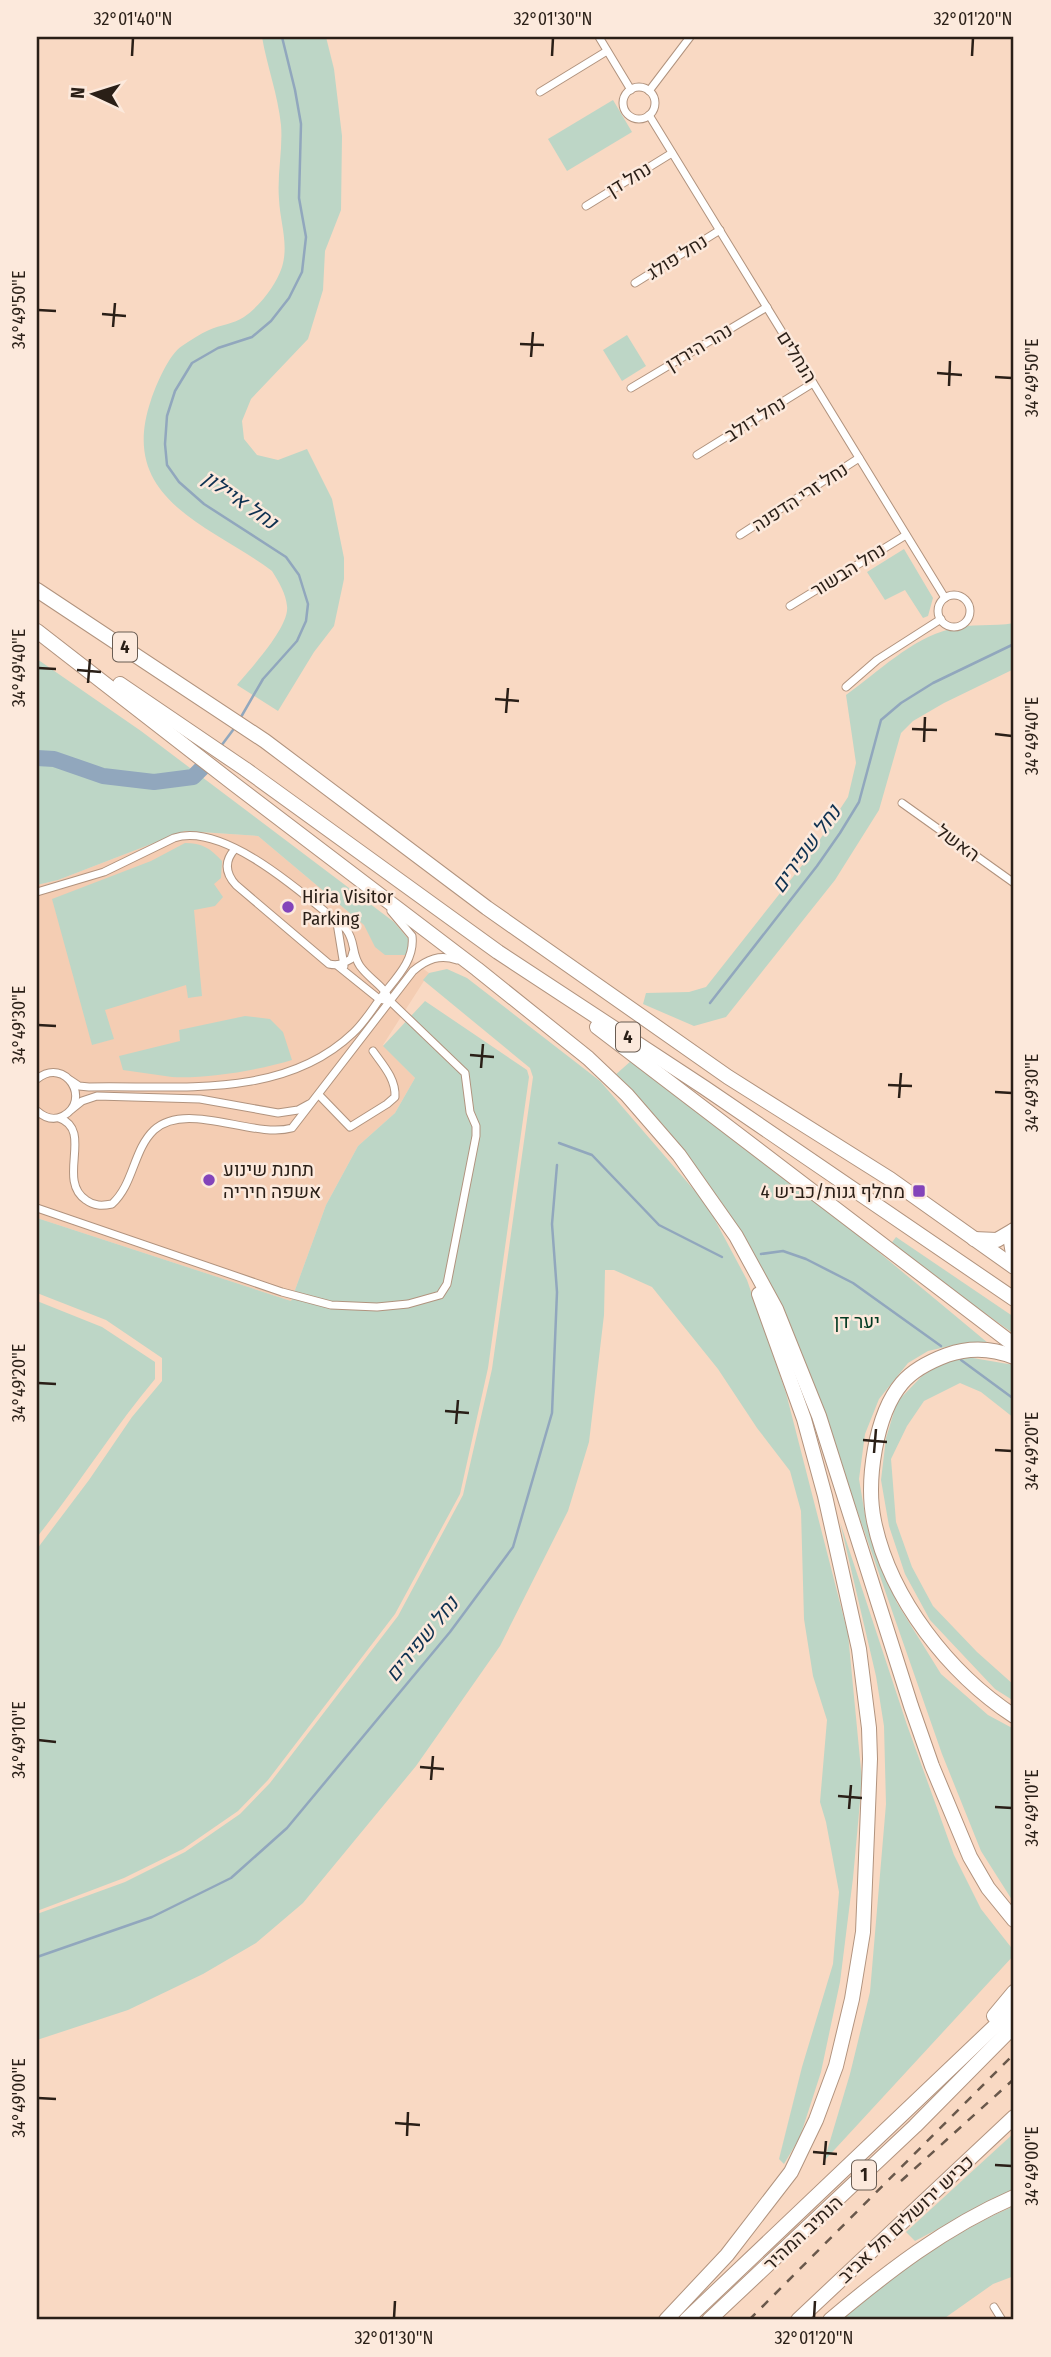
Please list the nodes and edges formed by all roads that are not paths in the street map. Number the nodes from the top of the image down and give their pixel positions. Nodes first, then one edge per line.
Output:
1 (599, 37) edge
2 (690, 37) edge
3 (607, 51) junction
4 (631, 90) junction
5 (649, 91) junction
6 (540, 92) dead end
7 (649, 115) junction
8 (673, 153) junction
9 (586, 206) dead end
10 (720, 230) junction
11 (635, 283) dead end
12 (766, 307) junction
13 (814, 383) junction
14 (631, 388) dead end
15 (697, 455) dead end
16 (859, 458) junction
17 (906, 535) junction
18 (740, 536) dead end
19 (37, 590) edge
20 (945, 598) junction
21 (790, 606) dead end
22 (941, 619) junction
23 (37, 630) edge
24 (846, 687) dead end
25 (188, 739) junction
26 (902, 803) dead end
27 (235, 849) junction
28 (1014, 883) edge
29 (369, 888) junction
30 (37, 892) edge
31 (337, 922) junction
32 (354, 952) junction
33 (498, 952) junction
34 (341, 964) junction
35 (477, 969) junction
36 (386, 991) junction
37 (379, 999) junction
38 (390, 1001) junction
39 (373, 1051) dead end
40 (37, 1079) edge
41 (70, 1080) junction
42 (318, 1097) junction
43 (72, 1109) junction
44 (37, 1111) edge
45 (59, 1118) junction
46 (37, 1208) edge
47 (737, 1237) junction
48 (974, 1239) junction
49 (1014, 1260) edge
50 (1014, 1266) edge
51 (1014, 1299) edge
52 (1014, 1345) edge
53 (1014, 1357) edge
54 (1014, 1716) edge
55 (1014, 1920) edge
56 (1014, 1992) edge
57 (1014, 2008) edge
58 (1014, 2026) edge
59 (940, 2081) junction
60 (1014, 2117) edge
61 (1014, 2197) edge
62 (994, 2307) dead end
63 (666, 2320) edge
64 (686, 2320) edge
65 (709, 2320) edge
66 (798, 2320) edge
67 (830, 2320) edge
68 (1002, 2320) edge

1 - 3 street
2 - 5 street
3 - 4 street
3 - 6 street
4 - 5 street
4 - 7 street
5 - 7 street
7 - 8 street, הנחלים
8 - 9 street, נחל דן
8 - 10 street, הנחלים
10 - 11 street, נחל פולג
10 - 12 street, הנחלים
12 - 13 street, הנחלים
12 - 14 street, נהר הירדן
13 - 15 street, נחל דולב
13 - 16 street, הנחלים
16 - 17 street, הנחלים
16 - 18 street, נחל זרי הדפנה
17 - 20 street, הנחלים
17 - 21 street, נחל הבשור
19 - 48 highway, 4
20 - 22 street
20 - 22 street
22 - 24 street
23 - 25 highway
25 - 29 highway
25 - 33 highway, 4
26 - 28 street, האשל
27 - 30 street
27 - 31 street
27 - 34 street
29 - 35 highway
29 - 36 street
31 - 32 street
31 - 34 street
32 - 34 street
32 - 36 street
33 - 51 highway, 4
33 - 52 highway
34 - 37 street
35 - 38 street
35 - 47 highway
36 - 37 street
36 - 38 street
37 - 38 street
37 - 41 street
38 - 42 street
38 - 46 street
39 - 42 street
40 - 41 street
41 - 43 street
42 - 43 street
42 - 45 street
43 - 45 street
44 - 45 street
47 - 55 highway
47 - 63 highway
48 - 49 highway
48 - 50 highway, 4
53 - 54 highway
56 - 59 highway
57 - 59 highway, 1
58 - 65 highway, הנתיב המהיר / 1
59 - 64 highway, 1
60 - 66 highway, כביש ירושלים תל אביב
61 - 67 highway
62 - 68 street

